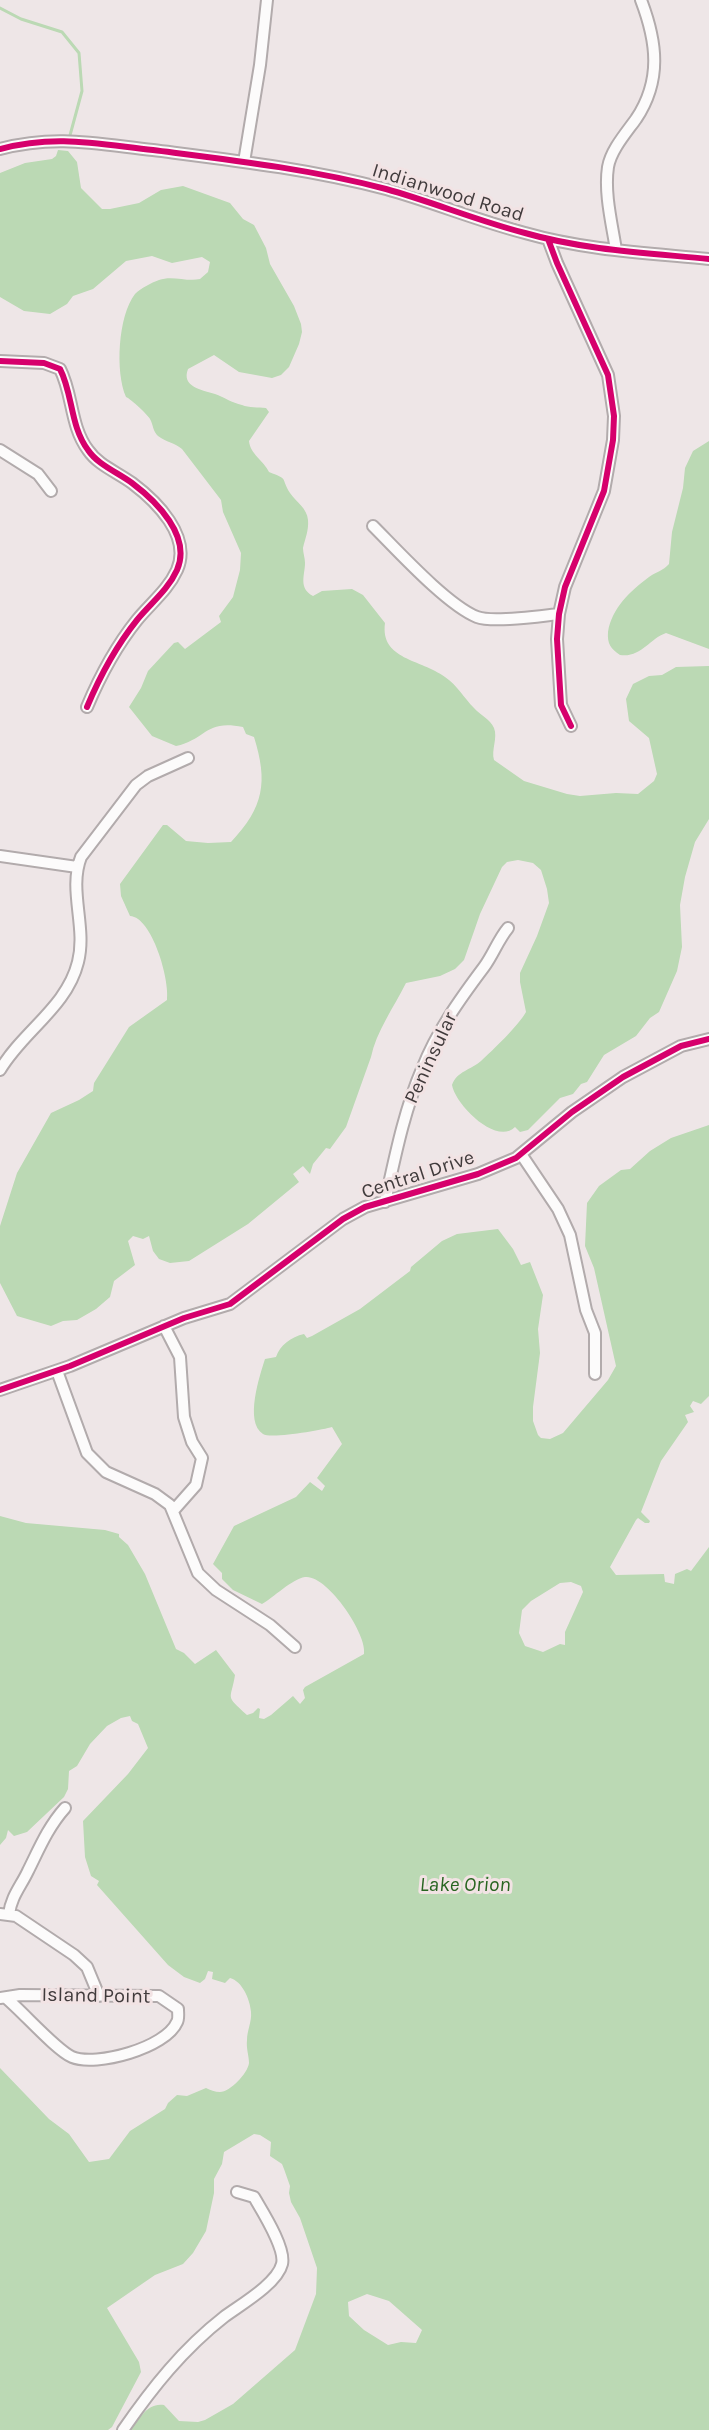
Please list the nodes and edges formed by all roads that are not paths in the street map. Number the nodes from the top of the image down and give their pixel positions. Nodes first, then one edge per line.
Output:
1 (267, 0) edge
2 (641, 0) edge
3 (0, 149) edge
4 (244, 162) junction
5 (548, 239) junction
6 (616, 250) junction
7 (709, 260) edge
8 (0, 361) edge
9 (0, 450) edge
10 (51, 491) dead end
11 (373, 526) dead end
12 (559, 614) junction
13 (87, 706) dead end
14 (571, 726) dead end
15 (188, 758) dead end
16 (0, 856) edge
17 (77, 867) junction
18 (508, 928) dead end
19 (709, 1040) edge
20 (0, 1070) edge
21 (521, 1154) junction
22 (385, 1202) junction
23 (164, 1326) junction
24 (57, 1371) junction
25 (595, 1374) dead end
26 (0, 1390) edge
27 (173, 1511) junction
28 (296, 1647) dead end
29 (64, 1808) dead end
30 (4, 1914) edge
31 (99, 1996) junction
32 (3, 1998) edge
33 (237, 2192) dead end
34 (123, 2430) edge

1 - 4 street
2 - 6 street
3 - 4 street, Indianwood Road
4 - 5 street, Indianwood Road
5 - 6 street, Indianwood Road
5 - 12 street
6 - 7 street, Indianwood Road
8 - 13 street
9 - 10 street
11 - 12 street
12 - 14 street
15 - 17 street
16 - 17 street
17 - 20 street
18 - 22 street, Peninsular
19 - 21 street, Central Drive
21 - 22 street, Central Drive
21 - 25 street
22 - 23 street, Central Drive
23 - 24 street, Central Drive
23 - 27 street
24 - 26 street, Central Drive
24 - 27 street
27 - 28 street
29 - 30 street
30 - 31 street
31 - 32 street, Island Point
31 - 32 street, Island Point
33 - 34 street

